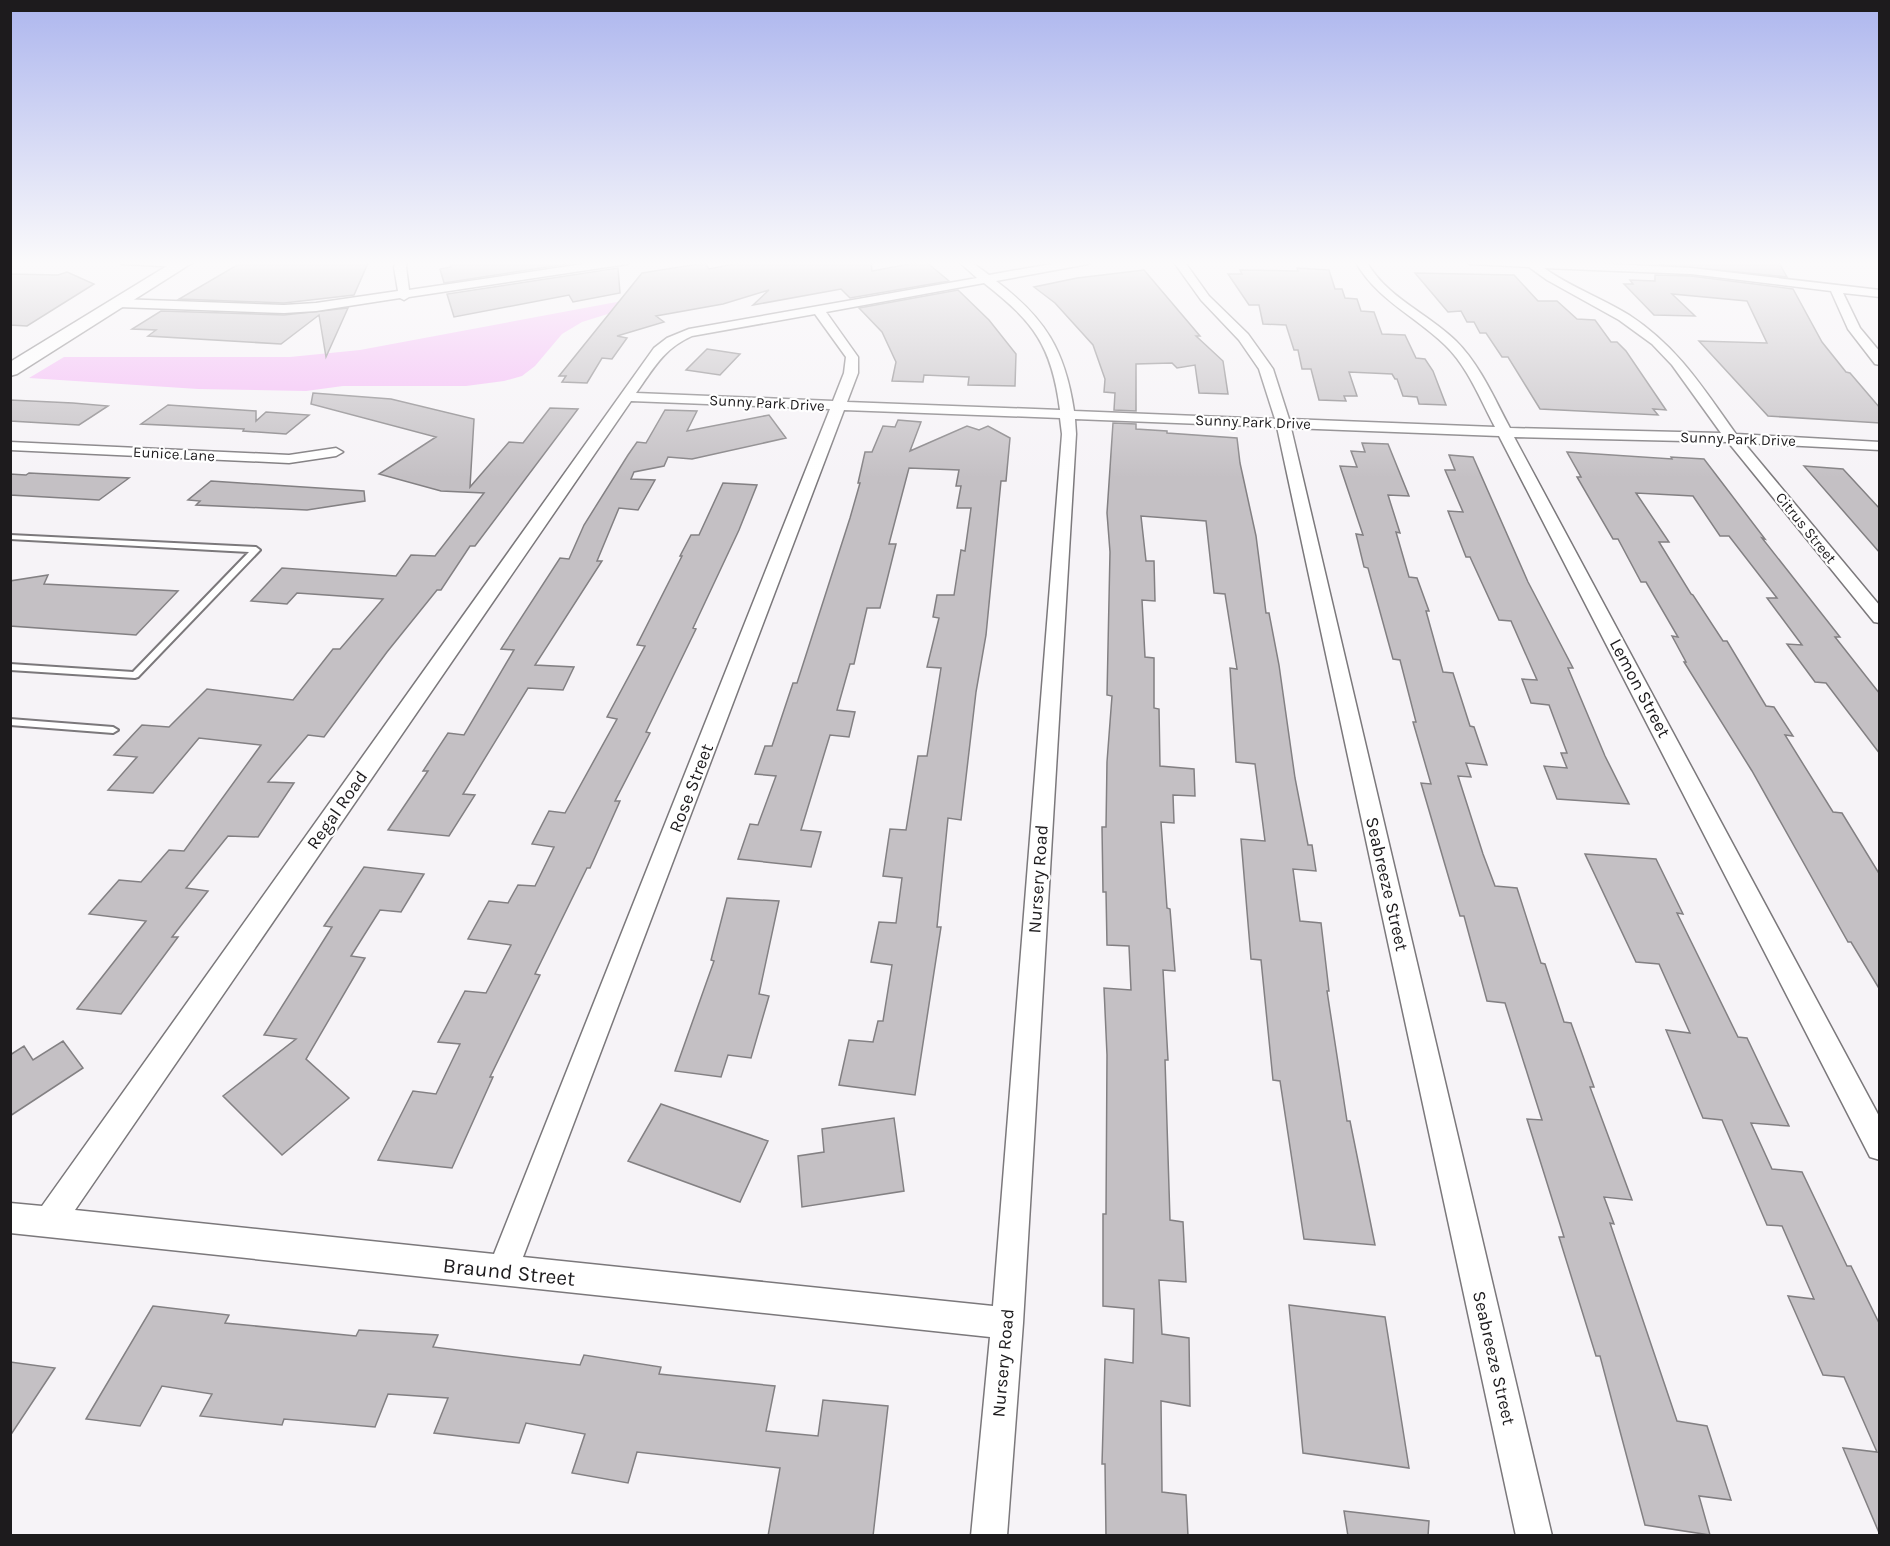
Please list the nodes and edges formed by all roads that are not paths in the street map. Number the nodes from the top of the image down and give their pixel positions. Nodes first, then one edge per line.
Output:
1 (70, 333) edge
2 (689, 333) edge
3 (835, 333) edge
4 (1042, 333) edge
5 (1240, 333) edge
6 (1440, 333) edge
7 (1645, 333) edge
8 (1857, 333) edge
9 (1880, 361) edge
10 (10, 370) edge
11 (626, 397) junction
12 (840, 406) junction
13 (1068, 414) junction
14 (1282, 423) junction
15 (1506, 432) junction
16 (1732, 438) junction
17 (10, 446) edge
18 (1880, 446) edge
19 (336, 452) dead end
20 (10, 537) edge
21 (1880, 618) edge
22 (10, 667) edge
23 (10, 722) edge
24 (113, 730) dead end
25 (1880, 1147) edge
26 (10, 1218) edge
27 (48, 1223) junction
28 (502, 1271) junction
29 (1007, 1323) junction
30 (989, 1536) edge
31 (1534, 1536) edge

1 - 10 main road
2 - 11 street, Regal Road
3 - 12 street, Rose Street
4 - 13 street, Nursery Road
5 - 14 street, Seabreeze Street
6 - 15 street, Lemon Street
7 - 16 street, Citrus Street
8 - 9 street
11 - 12 street, Sunny Park Drive
11 - 27 street, Regal Road
12 - 13 street, Sunny Park Drive
12 - 28 street, Rose Street
13 - 14 street, Sunny Park Drive
13 - 29 street, Nursery Road
14 - 15 street, Sunny Park Drive
14 - 31 street, Seabreeze Street
15 - 16 street, Sunny Park Drive
15 - 25 street, Lemon Street
16 - 18 street, Sunny Park Drive
16 - 21 street, Citrus Street
17 - 19 street, Eunice Lane
20 - 22 lane
23 - 24 lane
26 - 27 street, Braund Street
27 - 28 street, Braund Street
28 - 29 street, Braund Street
29 - 30 street, Nursery Road

